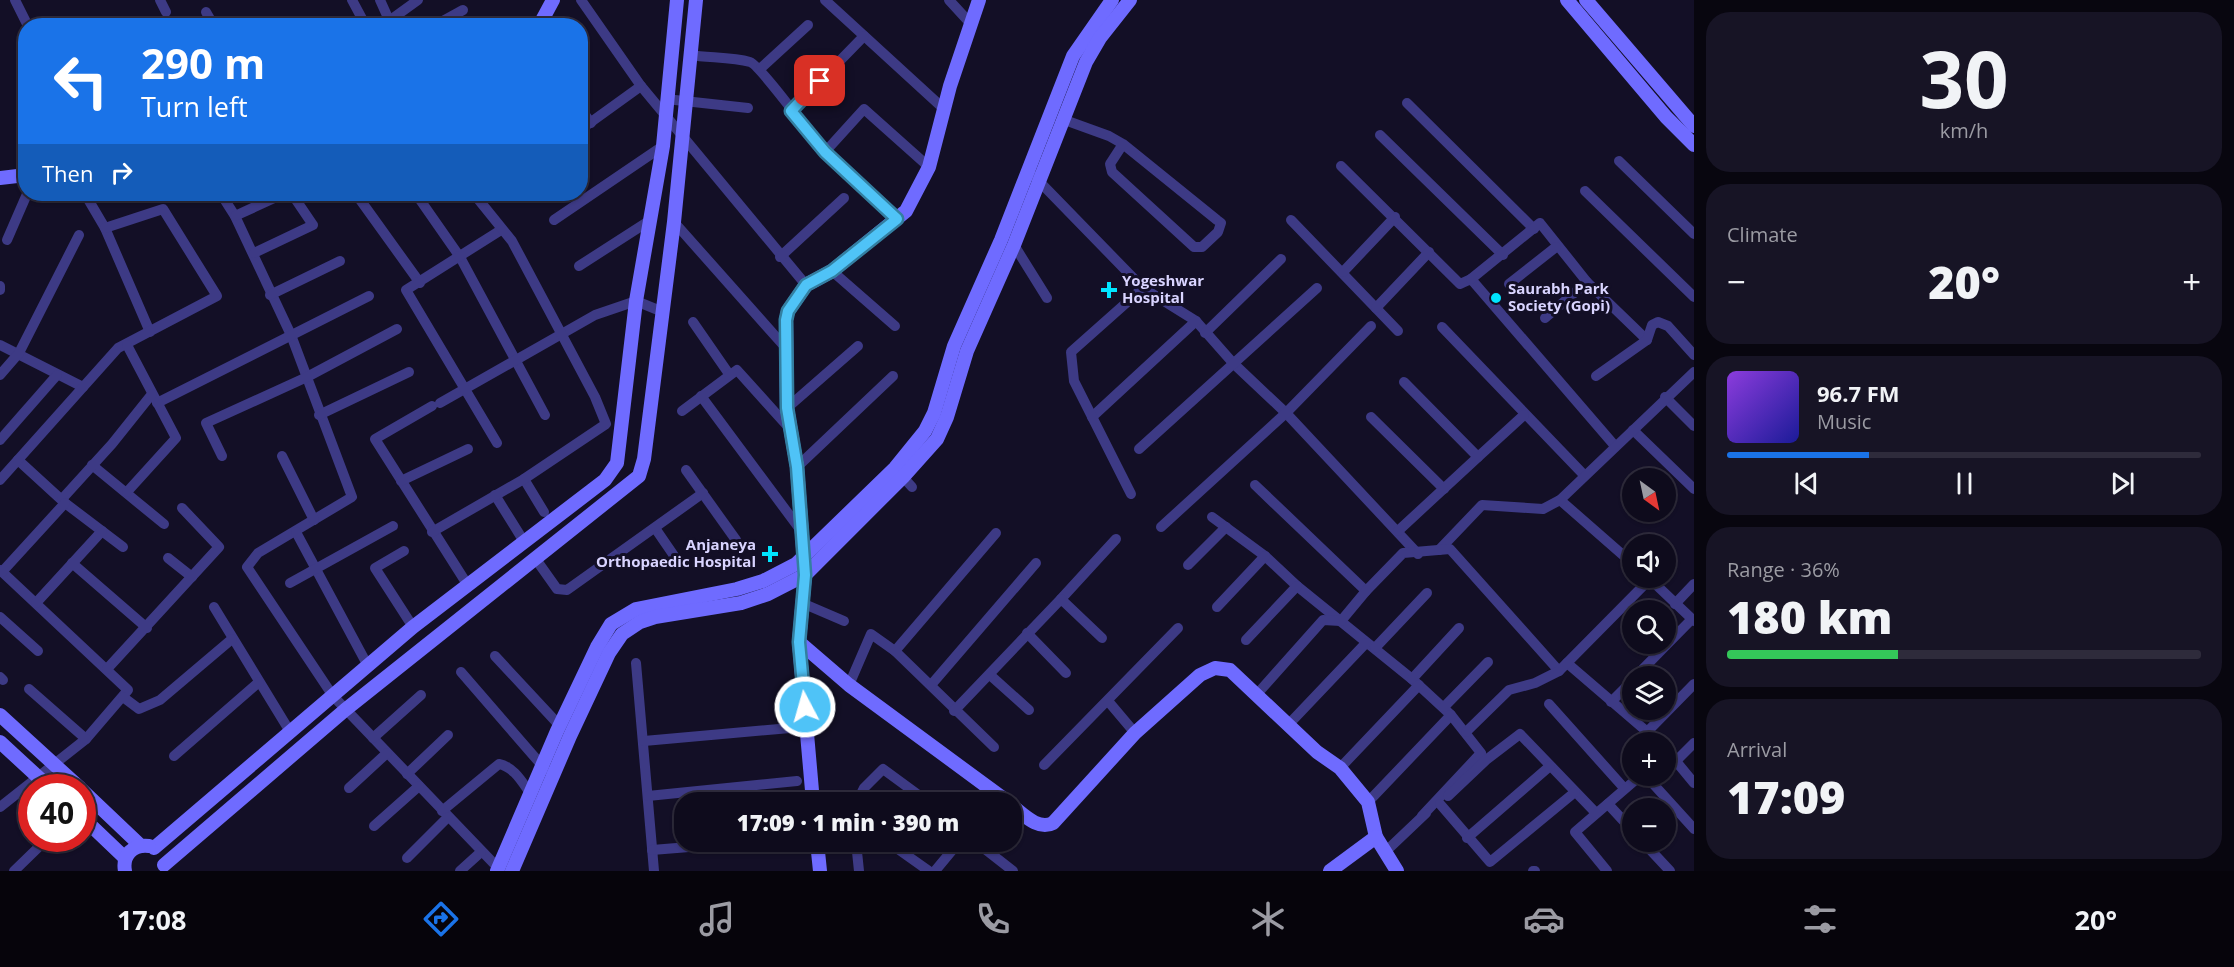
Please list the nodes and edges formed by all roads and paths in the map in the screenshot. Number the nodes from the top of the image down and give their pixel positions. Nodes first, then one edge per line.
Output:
1 (15, 0) edge
2 (160, 0) edge
3 (352, 0) edge
4 (380, 0) edge
5 (553, 0) edge
6 (581, 0) edge
7 (676, 0) edge
8 (696, 0) edge
9 (825, 0) edge
10 (949, 0) edge
11 (979, 0) edge
12 (1112, 0) edge
13 (1130, 0) edge
14 (1567, 0) edge
15 (1586, 0) edge
16 (414, 1) edge
17 (463, 10) dead end
18 (166, 12) dead end
19 (206, 12) dead end
20 (24, 18) edge
21 (209, 18) edge
22 (362, 18) edge
23 (384, 18) edge
24 (392, 18) edge
25 (448, 18) edge
26 (543, 18) edge
27 (971, 24) junction
28 (808, 25) dead end
29 (864, 36) junction
30 (690, 55) junction
31 (761, 68) junction
32 (641, 86) junction
33 (684, 101) junction
34 (1407, 103) dead end
35 (665, 106) junction
36 (748, 108) dead end
37 (944, 109) junction
38 (791, 111) junction
39 (588, 119) edge
40 (1062, 119) junction
41 (591, 123) junction
42 (588, 125) edge
43 (1694, 126) edge
44 (1380, 135) dead end
45 (683, 136) junction
46 (1123, 144) junction
47 (1694, 145) edge
48 (663, 146) junction
49 (825, 152) junction
50 (1619, 161) dead end
51 (1341, 166) dead end
52 (929, 167) junction
53 (1029, 171) junction
54 (18, 176) edge
55 (0, 177) edge
56 (1040, 181) junction
57 (1585, 191) dead end
58 (588, 196) edge
59 (844, 198) dead end
60 (24, 201) edge
61 (89, 201) edge
62 (225, 201) edge
63 (268, 201) edge
64 (297, 201) edge
65 (361, 201) edge
66 (421, 201) edge
67 (479, 201) edge
68 (581, 201) edge
69 (235, 216) junction
70 (1395, 218) junction
71 (554, 219) dead end
72 (897, 219) junction
73 (1291, 220) dead end
74 (649, 221) junction
75 (674, 222) junction
76 (105, 228) junction
77 (1534, 229) junction
78 (501, 230) junction
79 (1694, 234) edge
80 (79, 235) dead end
81 (7, 240) dead end
82 (1014, 245) junction
83 (1556, 247) junction
84 (1429, 252) junction
85 (254, 253) junction
86 (1503, 255) junction
87 (460, 257) junction
88 (780, 257) junction
89 (1281, 259) dead end
90 (340, 261) dead end
91 (579, 266) dead end
92 (832, 271) junction
93 (1343, 272) junction
94 (1471, 279) junction
95 (1587, 282) junction
96 (420, 283) junction
97 (1509, 284) dead end
98 (806, 285) junction
99 (1143, 288) junction
100 (1317, 288) dead end
101 (270, 295) junction
102 (369, 296) dead end
103 (1694, 297) edge
104 (1047, 298) dead end
105 (636, 301) junction
106 (1376, 308) junction
107 (663, 312) junction
108 (1545, 318) dead end
109 (1196, 321) junction
110 (693, 322) dead end
111 (895, 326) dead end
112 (1371, 326) dead end
113 (1442, 327) dead end
114 (397, 329) dead end
115 (1398, 331) dead end
116 (150, 332) junction
117 (1205, 333) junction
118 (291, 335) junction
119 (562, 336) junction
120 (1647, 340) junction
121 (0, 345) edge
122 (127, 345) junction
123 (858, 346) dead end
124 (785, 347) junction
125 (19, 353) junction
126 (1694, 356) edge
127 (514, 360) junction
128 (1233, 363) junction
129 (409, 372) dead end
130 (952, 372) junction
131 (1694, 372) edge
132 (729, 374) junction
133 (0, 375) edge
134 (57, 375) junction
135 (307, 376) junction
136 (893, 376) dead end
137 (1596, 376) dead end
138 (1404, 382) dead end
139 (83, 387) junction
140 (466, 388) junction
141 (701, 396) junction
142 (154, 398) junction
143 (1665, 398) junction
144 (787, 408) junction
145 (682, 411) dead end
146 (1286, 413) junction
147 (319, 415) junction
148 (545, 415) dead end
149 (1524, 415) junction
150 (1092, 417) junction
151 (1371, 417) dead end
152 (1694, 426) edge
153 (1633, 430) junction
154 (791, 431) junction
155 (0, 440) edge
156 (497, 442) dead end
157 (1615, 446) junction
158 (468, 449) dead end
159 (1139, 449) dead end
160 (222, 456) dead end
161 (282, 456) dead end
162 (1478, 457) junction
163 (18, 460) junction
164 (93, 465) junction
165 (797, 467) junction
166 (686, 470) dead end
167 (1584, 475) junction
168 (1, 479) edge
169 (524, 479) junction
170 (401, 481) junction
171 (1255, 485) dead end
172 (1444, 489) junction
173 (1694, 489) edge
174 (127, 492) junction
175 (703, 493) junction
176 (1131, 494) dead end
177 (495, 495) junction
178 (64, 501) junction
179 (1560, 501) junction
180 (182, 508) dead end
181 (544, 512) dead end
182 (1212, 517) dead end
183 (314, 520) junction
184 (164, 524) dead end
185 (393, 526) dead end
186 (1161, 526) dead end
187 (1226, 527) junction
188 (655, 528) junction
189 (102, 531) junction
190 (1398, 531) junction
191 (296, 532) junction
192 (432, 532) junction
193 (802, 532) junction
194 (996, 533) dead end
195 (1116, 538) dead end
196 (523, 540) junction
197 (736, 540) dead end
198 (123, 547) dead end
199 (1439, 550) junction
200 (404, 551) dead end
201 (1418, 554) junction
202 (1622, 554) edge
203 (1265, 556) junction
204 (803, 557) junction
205 (168, 558) dead end
206 (535, 558) junction
207 (72, 563) junction
208 (679, 563) dead end
209 (1036, 563) dead end
210 (1188, 565) dead end
211 (317, 570) junction
212 (484, 570) junction
213 (1, 571) edge
214 (805, 575) junction
215 (192, 578) junction
216 (290, 583) dead end
217 (466, 584) junction
218 (1694, 584) edge
219 (1298, 586) junction
220 (498, 587) junction
221 (1639, 588) edge
222 (1659, 588) edge
223 (1366, 591) junction
224 (1427, 593) dead end
225 (1061, 599) junction
226 (1671, 600) edge
227 (36, 603) junction
228 (802, 603) junction
229 (1676, 603) edge
230 (1676, 605) edge
231 (214, 607) dead end
232 (1216, 607) dead end
233 (0, 617) edge
234 (1693, 620) edge
235 (844, 621) dead end
236 (1341, 621) junction
237 (413, 627) junction
238 (147, 628) junction
239 (1178, 628) dead end
240 (1459, 628) dead end
241 (1027, 633) junction
242 (1102, 638) dead end
243 (232, 639) junction
244 (1246, 640) dead end
245 (799, 642) junction
246 (1370, 646) junction
247 (38, 651) dead end
248 (894, 651) junction
249 (495, 656) dead end
250 (1488, 662) dead end
251 (636, 663) dead end
252 (368, 666) junction
253 (1646, 666) edge
254 (1563, 667) junction
255 (107, 669) junction
256 (461, 672) dead end
257 (1066, 673) dead end
258 (990, 675) junction
259 (259, 682) junction
260 (1415, 682) junction
261 (849, 684) junction
262 (1694, 684) edge
263 (931, 685) junction
264 (29, 689) dead end
265 (1622, 691) edge
266 (1258, 693) junction
267 (421, 695) dead end
268 (333, 696) junction
269 (123, 697) junction
270 (1107, 701) junction
271 (1611, 702) junction
272 (1549, 704) dead end
273 (345, 710) junction
274 (1029, 710) dead end
275 (954, 711) junction
276 (1447, 711) junction
277 (0, 715) edge
278 (1290, 724) junction
279 (560, 726) junction
280 (790, 728) dead end
281 (289, 730) junction
282 (1648, 731) joint
283 (1466, 732) junction
284 (1135, 733) junction
285 (448, 735) dead end
286 (374, 738) junction
287 (87, 739) junction
288 (644, 741) junction
289 (0, 742) edge
290 (1694, 743) edge
291 (994, 747) dead end
292 (387, 753) junction
293 (174, 756) dead end
294 (1484, 756) junction
295 (1677, 760) joint
296 (57, 765) junction
297 (542, 765) junction
298 (1044, 765) dead end
299 (1550, 766) junction
300 (1340, 768) junction
301 (35, 774) edge
302 (43, 774) edge
303 (66, 774) edge
304 (407, 774) junction
305 (552, 776) junction
306 (797, 781) dead end
307 (1694, 783) edge
308 (419, 786) junction
309 (1627, 786) edge
310 (1655, 786) edge
311 (1624, 788) junction
312 (349, 789) dead end
313 (812, 792) edge
314 (862, 792) edge
315 (914, 792) edge
316 (993, 792) edge
317 (1575, 792) junction
318 (18, 793) edge
319 (530, 793) junction
320 (648, 796) junction
321 (96, 802) edge
322 (1368, 802) junction
323 (1440, 804) junction
324 (1608, 804) junction
325 (0, 807) edge
326 (1595, 812) junction
327 (445, 814) junction
328 (1022, 814) edge
329 (1422, 816) junction
330 (1622, 819) edge
331 (374, 826) dead end
332 (1694, 829) edge
333 (96, 834) edge
334 (1376, 837) junction
335 (1467, 838) junction
336 (147, 847) junction
337 (674, 848) edge
338 (652, 850) junction
339 (1386, 851) junction
340 (34, 852) edge
341 (481, 852) junction
342 (818, 852) edge
343 (857, 852) edge
344 (902, 852) edge
345 (951, 852) edge
346 (989, 852) edge
347 (1652, 852) edge
348 (407, 858) dead end
349 (911, 858) junction
350 (123, 866) edge
351 (163, 868) edge
352 (502, 870) edge
353 (14, 871) edge
354 (460, 871) edge
355 (654, 871) edge
356 (820, 871) edge
357 (859, 871) edge
358 (912, 871) edge
359 (929, 871) edge
360 (935, 871) edge
361 (1013, 871) edge
362 (1330, 871) edge
363 (1396, 871) edge
364 (1607, 871) edge
365 (1670, 871) edge

1 - 20 street
2 - 18 street
3 - 22 street
4 - 23 street
5 - 26 street
6 - 32 street
7 - 35 street
8 - 30 street
9 - 29 street
10 - 27 street
11 - 27 street
12 - 53 street
13 - 40 street
14 - 47 street
15 - 43 street
16 - 24 street
17 - 25 street
19 - 21 street
27 - 37 street
28 - 31 street
29 - 37 street
29 - 38 street
30 - 31 street
30 - 33 street
31 - 38 street
32 - 35 street
32 - 41 street
33 - 35 street
33 - 36 street
33 - 45 street
34 - 77 street
35 - 45 street
35 - 48 street
37 - 52 street
38 - 49 street
39 - 41 street
40 - 46 street
40 - 56 street
41 - 42 street
44 - 86 street
45 - 75 street
45 - 88 street
46 - 46 street
48 - 58 street
48 - 74 street
49 - 52 street
49 - 72 street
50 - 79 street
51 - 70 street
52 - 72 street
53 - 56 street
53 - 130 street
54 - 55 street
56 - 82 street
56 - 99 street
57 - 103 street
59 - 88 street
60 - 81 street
61 - 76 street
62 - 69 street
63 - 69 street
64 - 85 street
65 - 96 street
66 - 87 street
67 - 78 street
68 - 71 street
69 - 85 street
70 - 84 street
70 - 93 street
72 - 92 street
73 - 93 street
74 - 91 street
74 - 105 street
75 - 107 street
75 - 124 street
76 - 116 street
76 - 116 street
77 - 83 street
77 - 86 street
78 - 87 street
78 - 119 street
80 - 125 street
82 - 104 street
82 - 130 street
83 - 95 street
83 - 97 street
84 - 94 street
84 - 106 street
85 - 101 street
86 - 94 street
87 - 96 street
87 - 127 street
88 - 98 street
89 - 117 street
90 - 101 street
92 - 98 street
92 - 111 street
93 - 106 street
94 - 157 street
95 - 108 street
95 - 120 street
96 - 140 street
98 - 124 street
99 - 109 street
99 - 150 street
100 - 128 street
101 - 118 street
102 - 118 street
105 - 107 street
105 - 119 street
105 - 196 street
106 - 115 street
107 - 206 street
109 - 117 street
109 - 150 street
110 - 132 street
112 - 146 street
113 - 149 street
114 - 135 street
116 - 122 street
117 - 128 street
118 - 135 street
118 - 142 street
119 - 127 street
119 - 169 street
120 - 126 street
120 - 137 street
121 - 125 street
122 - 139 street
122 - 142 street
123 - 144 street
124 - 144 street
125 - 133 street
125 - 134 street
127 - 140 street
127 - 148 street
128 - 146 street
128 - 159 street
129 - 147 street
130 - 204 street
130 - 214 street
131 - 143 street
132 - 141 street
132 - 154 street
134 - 139 street
134 - 155 street
135 - 147 street
135 - 160 street
136 - 165 street
138 - 162 street
139 - 163 street
140 - 156 street
140 - 170 street
141 - 145 street
141 - 193 street
142 - 164 street
142 - 174 street
143 - 152 street
143 - 153 street
144 - 154 street
146 - 186 street
146 - 190 street
147 - 183 street
149 - 162 street
149 - 167 street
150 - 176 street
151 - 172 street
153 - 157 street
153 - 173 street
154 - 165 street
157 - 167 street
158 - 170 street
161 - 183 street
162 - 172 street
163 - 168 street
163 - 178 street
164 - 174 street
164 - 178 street
165 - 193 street
166 - 175 street
167 - 179 street
169 - 177 street
169 - 181 street
170 - 192 street
171 - 223 street
172 - 190 street
174 - 184 street
175 - 188 street
175 - 197 street
177 - 192 street
177 - 196 street
178 - 189 street
178 - 213 street
179 - 199 street
179 - 202 street
180 - 215 street
182 - 187 street
183 - 191 street
185 - 211 street
187 - 203 street
187 - 210 street
188 - 206 street
188 - 208 street
189 - 198 street
189 - 207 street
190 - 201 street
191 - 211 street
191 - 268 street
192 - 217 street
193 - 204 street
194 - 248 street
195 - 225 street
196 - 212 street
199 - 201 street
199 - 254 street
200 - 237 street
201 - 223 street
203 - 219 street
203 - 232 street
204 - 214 street
204 - 279 street
205 - 215 street
206 - 220 street
207 - 227 street
207 - 238 street
209 - 263 street
211 - 216 street
211 - 252 street
212 - 217 street
212 - 220 street
213 - 227 street
214 - 228 street
214 - 305 street
215 - 238 street
217 - 237 street
218 - 229 street
219 - 236 street
219 - 244 street
220 - 273 street
221 - 254 street
222 - 226 street
223 - 236 street
224 - 246 street
225 - 241 street
225 - 242 street
227 - 255 street
228 - 235 street
228 - 245 street
230 - 234 street
231 - 243 street
233 - 247 street
234 - 253 street
236 - 246 street
236 - 266 street
237 - 252 street
238 - 255 street
239 - 270 street
240 - 260 street
241 - 257 street
241 - 258 street
243 - 259 street
243 - 269 street
245 - 261 street
245 - 313 street
246 - 260 street
246 - 278 street
248 - 261 street
248 - 263 street
249 - 279 street
250 - 276 street
251 - 288 street
252 - 268 street
254 - 271 street
254 - 283 street
255 - 269 street
256 - 297 street
258 - 274 street
258 - 275 street
259 - 281 street
259 - 293 street
260 - 276 street
260 - 300 street
261 - 316 street
262 - 282 street
263 - 275 street
264 - 287 street
265 - 271 street
266 - 278 street
266 - 284 street
267 - 286 street
268 - 273 street
268 - 281 street
269 - 287 street
270 - 284 street
270 - 298 street
271 - 282 street
272 - 311 street
273 - 286 street
273 - 351 street
275 - 291 street
276 - 283 street
276 - 322 street
277 - 296 street
278 - 300 street
279 - 297 street
280 - 288 street
281 - 336 street
283 - 294 street
284 - 328 street
285 - 304 street
286 - 292 street
287 - 296 street
288 - 320 street
289 - 301 street
290 - 295 street
292 - 304 street
292 - 312 street
294 - 299 street
294 - 323 street
294 - 329 street
295 - 307 street
296 - 302 street
296 - 303 street
297 - 305 street
297 - 319 street
299 - 317 street
299 - 335 street
300 - 322 street
304 - 308 street
305 - 352 street
306 - 320 street
308 - 327 street
308 - 331 street
309 - 311 street
310 - 332 street
311 - 324 street
314 - 315 street
317 - 326 street
317 - 335 street
318 - 325 street
319 - 327 street
319 - 352 street
320 - 338 street
321 - 336 street
322 - 334 street
323 - 329 street
323 - 335 street
324 - 326 street
324 - 330 street
326 - 364 street
327 - 341 street
327 - 348 street
329 - 339 street
333 - 350 street
334 - 339 street
334 - 362 street
336 - 350 street
336 - 351 street
337 - 338 street
338 - 355 street
339 - 363 street
340 - 353 street
341 - 352 street
341 - 354 street
342 - 356 street
343 - 357 street
344 - 349 street
345 - 360 street
346 - 361 street
347 - 365 street
349 - 358 street
349 - 359 street

